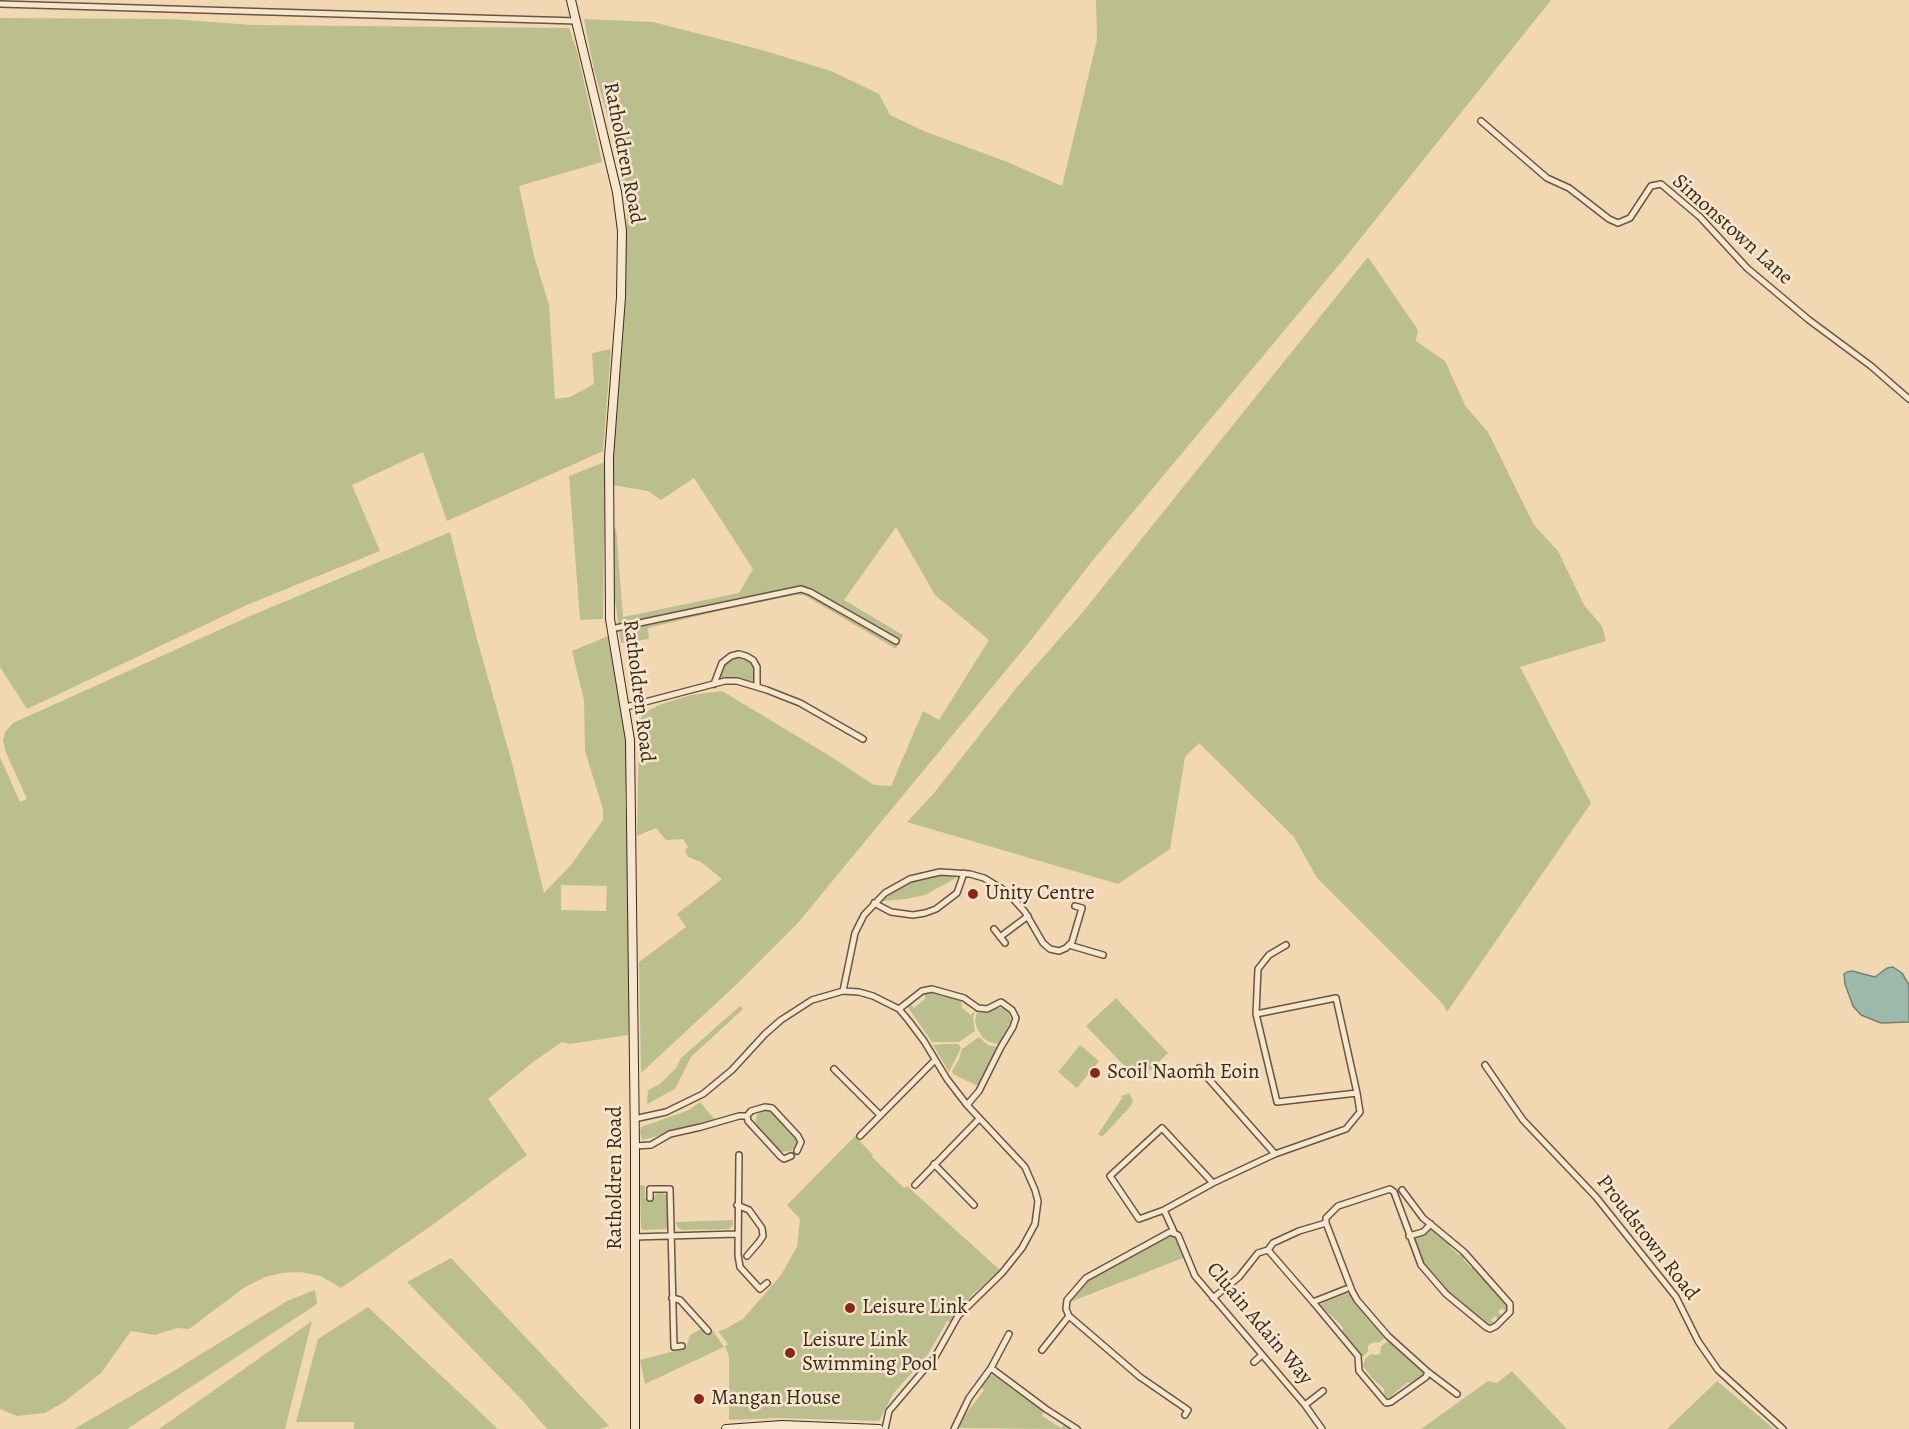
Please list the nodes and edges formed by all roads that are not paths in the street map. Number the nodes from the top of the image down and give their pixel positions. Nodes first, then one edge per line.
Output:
1 (571, 0) edge
2 (0, 4) edge
3 (577, 21) junction
4 (1481, 121) dead end
5 (1909, 399) edge
6 (611, 629) junction
7 (896, 641) dead end
8 (714, 684) junction
9 (757, 687) junction
10 (626, 707) junction
11 (863, 739) dead end
12 (964, 873) junction
13 (874, 903) junction
14 (1075, 906) dead end
15 (1028, 916) junction
16 (994, 929) dead end
17 (1000, 937) junction
18 (1005, 943) dead end
19 (1069, 945) junction
20 (1286, 945) dead end
21 (1103, 955) dead end
22 (843, 991) junction
23 (899, 1009) junction
24 (1256, 1014) junction
25 (935, 1060) junction
26 (1485, 1065) dead end
27 (1199, 1068) dead end
28 (834, 1069) dead end
29 (1357, 1093) junction
30 (967, 1105) junction
31 (880, 1115) junction
32 (747, 1116) junction
33 (634, 1119) junction
34 (978, 1119) junction
35 (860, 1136) dead end
36 (635, 1146) junction
37 (797, 1151) dead end
38 (1275, 1154) junction
39 (739, 1155) dead end
40 (791, 1156) dead end
41 (934, 1164) junction
42 (1212, 1183) junction
43 (915, 1185) dead end
44 (1402, 1190) dead end
45 (650, 1198) dead end
46 (737, 1205) junction
47 (974, 1205) dead end
48 (1164, 1210) junction
49 (1326, 1223) junction
50 (1431, 1224) junction
51 (1174, 1232) junction
52 (737, 1234) junction
53 (671, 1236) junction
54 (1409, 1236) junction
55 (633, 1237) junction
56 (1268, 1250) junction
57 (747, 1256) dead end
58 (767, 1283) dead end
59 (1346, 1289) dead end
60 (672, 1298) junction
61 (1213, 1298) junction
62 (1313, 1302) junction
63 (1069, 1316) junction
64 (708, 1331) dead end
65 (1009, 1334) dead end
66 (1005, 1342) junction
67 (1013, 1345) dead end
68 (682, 1346) dead end
69 (1041, 1350) dead end
70 (1262, 1355) junction
71 (1254, 1362) dead end
72 (991, 1368) junction
73 (1428, 1372) junction
74 (1323, 1391) dead end
75 (1457, 1395) dead end
76 (1305, 1405) junction
77 (1185, 1415) dead end
78 (782, 1427) edge
79 (634, 1429) edge
80 (726, 1429) edge
81 (879, 1429) edge
82 (885, 1429) edge
83 (954, 1429) edge
84 (1077, 1429) edge
85 (1322, 1429) edge
86 (1783, 1429) edge

1 - 3 street, Ratholdren Road
2 - 3 street
3 - 6 street, Ratholdren Road
4 - 5 street, Simonstown Lane
6 - 7 street
6 - 10 street, Ratholdren Road
8 - 9 street
8 - 9 street
8 - 10 street
9 - 11 street
10 - 33 street, Ratholdren Road
12 - 13 street
12 - 13 street
12 - 15 street
13 - 22 street
14 - 19 street
15 - 17 street
15 - 19 street
16 - 17 street
17 - 18 street
19 - 21 street
20 - 24 street
22 - 23 street
22 - 33 street
23 - 25 street
23 - 30 street
24 - 29 street
24 - 29 street
25 - 30 street
25 - 31 street
26 - 86 street, Proudstown Road
27 - 38 street
28 - 31 street
29 - 38 street
30 - 34 street
31 - 35 street
32 - 36 street
32 - 37 street
32 - 40 street
33 - 36 street, Ratholdren Road
34 - 41 street
34 - 82 street
36 - 55 street, Ratholdren Road
38 - 42 street
39 - 46 street
41 - 43 street
41 - 47 street
42 - 48 street
42 - 48 street
44 - 50 street
45 - 53 street
46 - 52 street
46 - 57 street
48 - 51 street, Cluain Adain Way
49 - 54 street
49 - 56 street
49 - 73 street
50 - 54 street
50 - 54 street
51 - 61 street, Cluain Adain Way
51 - 63 street
52 - 53 street
52 - 58 street
53 - 55 street
53 - 60 street
55 - 79 street, Ratholdren Road
56 - 61 street
56 - 62 street
59 - 62 street
60 - 64 street
60 - 68 street
61 - 70 street, Cluain Adain Way
62 - 73 street
63 - 69 street
63 - 77 street
65 - 66 street
66 - 67 street
66 - 72 street
70 - 71 street
70 - 76 street, Cluain Adain Way
72 - 83 street
72 - 84 street
73 - 75 street
74 - 76 street
76 - 85 street, Cluain Adain Way
78 - 80 street
78 - 81 street

